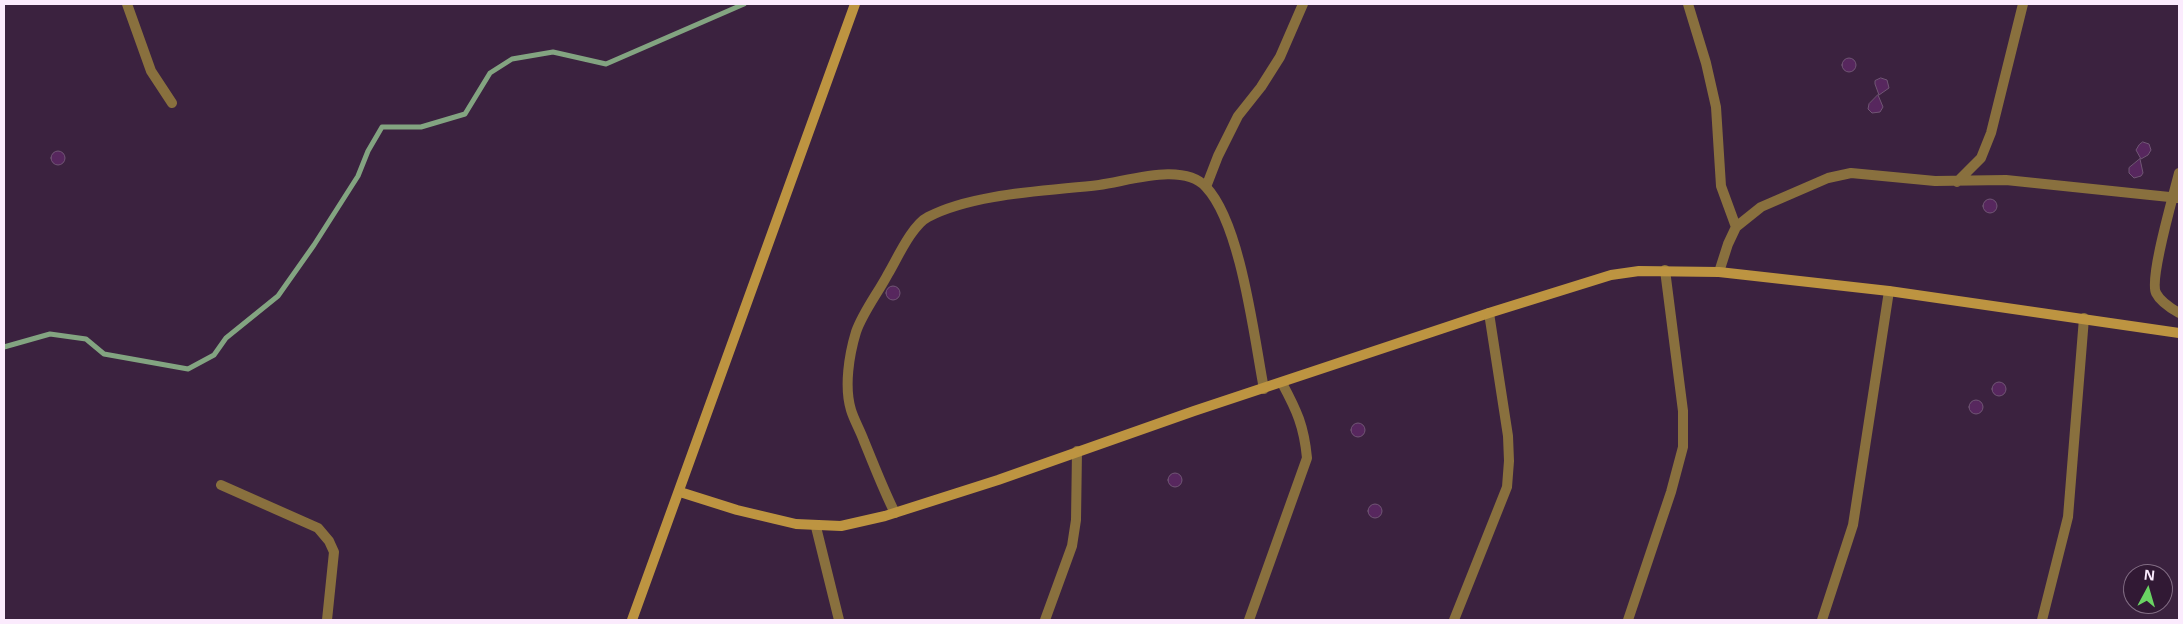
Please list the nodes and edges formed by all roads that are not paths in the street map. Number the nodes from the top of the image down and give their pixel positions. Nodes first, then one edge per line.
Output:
1 (127, 4) edge
2 (855, 4) edge
3 (1302, 4) edge
4 (1688, 4) edge
5 (2023, 4) edge
6 (172, 103) dead end
7 (2179, 173) edge
8 (1957, 182) junction
9 (1206, 187) junction
10 (2176, 198) edge
11 (1736, 227) junction
12 (1665, 270) junction
13 (1719, 272) junction
14 (1889, 291) junction
15 (1489, 313) junction
16 (2179, 313) edge
17 (2084, 318) junction
18 (2179, 333) edge
19 (1282, 383) junction
20 (1264, 389) junction
21 (1077, 451) junction
22 (221, 485) dead end
23 (680, 492) junction
24 (895, 513) junction
25 (816, 527) junction
26 (326, 620) edge
27 (632, 620) edge
28 (839, 620) edge
29 (1045, 620) edge
30 (1249, 620) edge
31 (1454, 620) edge
32 (1628, 620) edge
33 (1822, 620) edge
34 (2042, 620) edge

1 - 6 street
2 - 23 street
3 - 9 street
4 - 11 street
5 - 8 street
7 - 10 street
8 - 10 street
8 - 11 street
9 - 20 street
9 - 24 street
10 - 16 street
11 - 13 street
12 - 13 street
12 - 15 street
12 - 32 street
13 - 14 street
14 - 17 street
14 - 33 street
15 - 19 street
15 - 31 street
17 - 18 street
17 - 34 street
19 - 20 street
19 - 30 street
20 - 21 street
21 - 24 street
21 - 29 street
22 - 26 street
23 - 25 street
23 - 27 street
24 - 25 street
25 - 28 street

